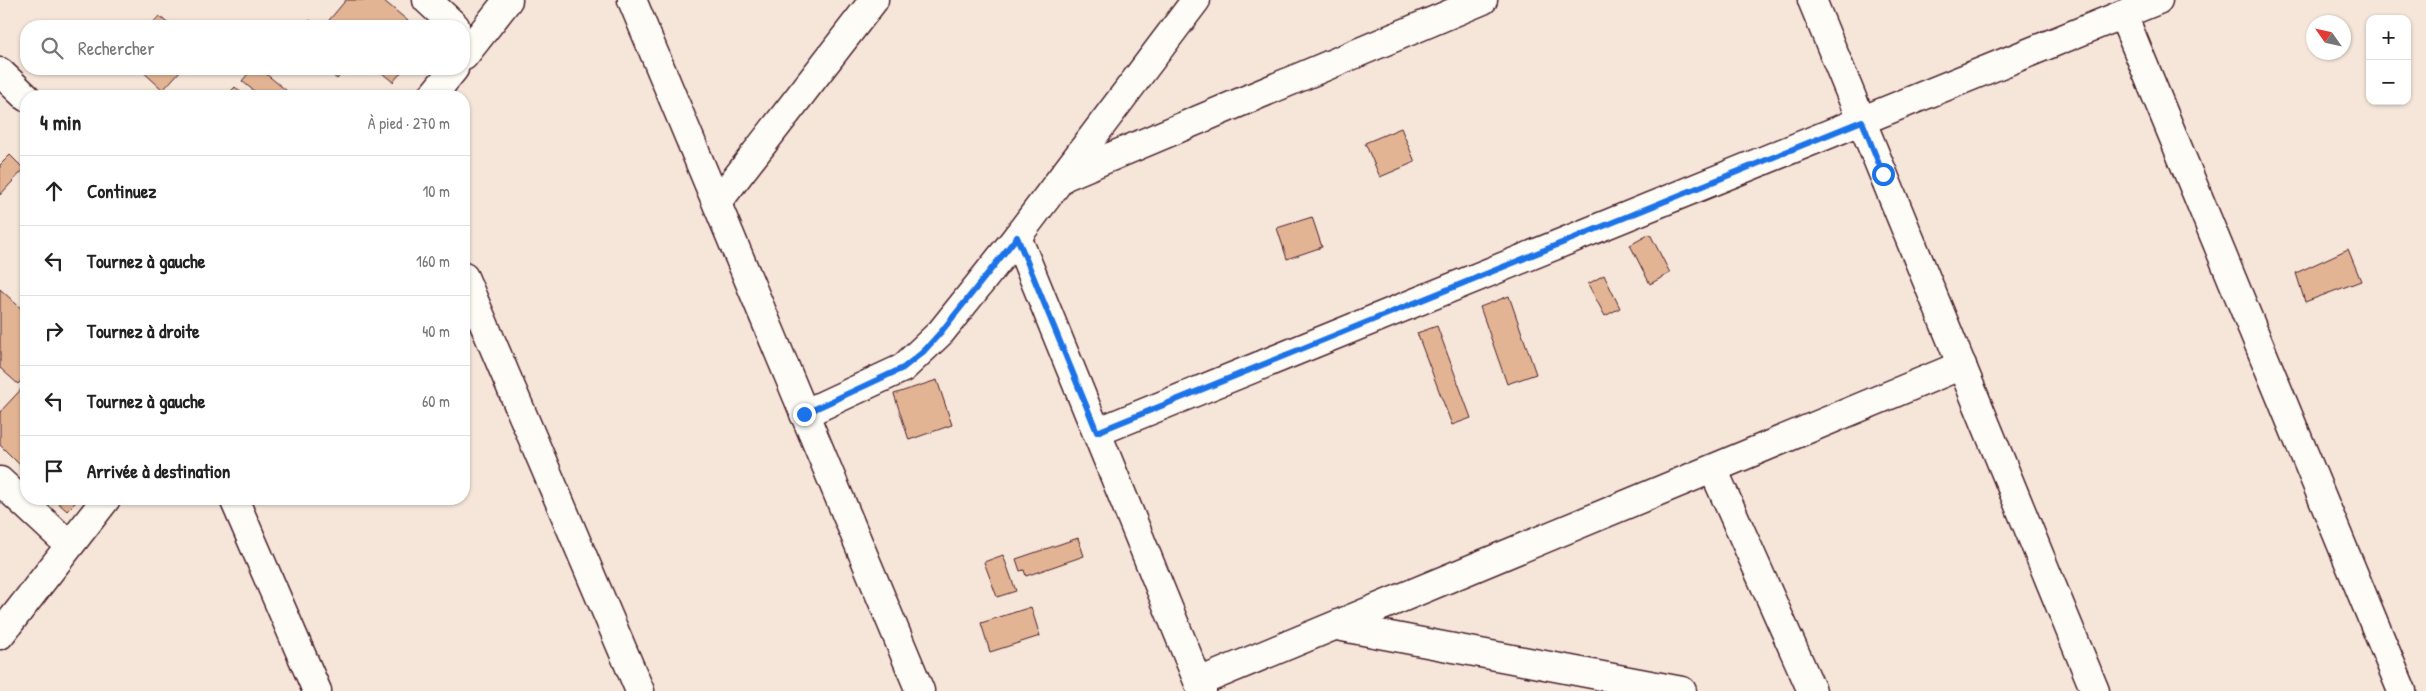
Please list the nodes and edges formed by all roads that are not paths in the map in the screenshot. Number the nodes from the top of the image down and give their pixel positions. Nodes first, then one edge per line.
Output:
1 (427, 0) edge
2 (508, 0) edge
3 (632, 0) edge
4 (874, 0) edge
5 (1196, 0) edge
6 (1483, 0) edge
7 (1812, 0) edge
8 (2158, 0) edge
9 (2123, 15) junction
10 (446, 20) edge
11 (470, 35) edge
12 (0, 72) edge
13 (449, 75) edge
14 (437, 90) edge
15 (20, 91) edge
16 (1862, 121) junction
17 (1062, 178) junction
18 (717, 204) junction
19 (1017, 237) junction
20 (470, 291) edge
21 (1962, 365) junction
22 (804, 414) junction
23 (1097, 432) junction
24 (1713, 469) junction
25 (0, 481) edge
26 (20, 500) edge
27 (26, 505) edge
28 (101, 505) edge
29 (237, 505) edge
30 (69, 545) junction
31 (1337, 626) junction
32 (0, 635) edge
33 (1201, 686) edge
34 (317, 691) edge
35 (640, 691) edge
36 (920, 691) edge
37 (1682, 691) edge
38 (1812, 691) edge
39 (2095, 691) edge
40 (2402, 691) edge

1 - 10 street
2 - 11 street
3 - 18 street
4 - 18 street
5 - 17 street
6 - 17 street
7 - 16 street
8 - 9 street
9 - 16 street
9 - 40 street
12 - 15 street
13 - 14 street
16 - 21 street
16 - 23 street
17 - 19 street
18 - 22 street
19 - 22 street
19 - 23 street
20 - 35 street
21 - 24 street
21 - 39 street
22 - 36 street
23 - 33 street
24 - 31 street
24 - 38 street
25 - 26 street
27 - 30 street
28 - 30 street
29 - 34 street
30 - 32 street
31 - 33 street
31 - 37 street

